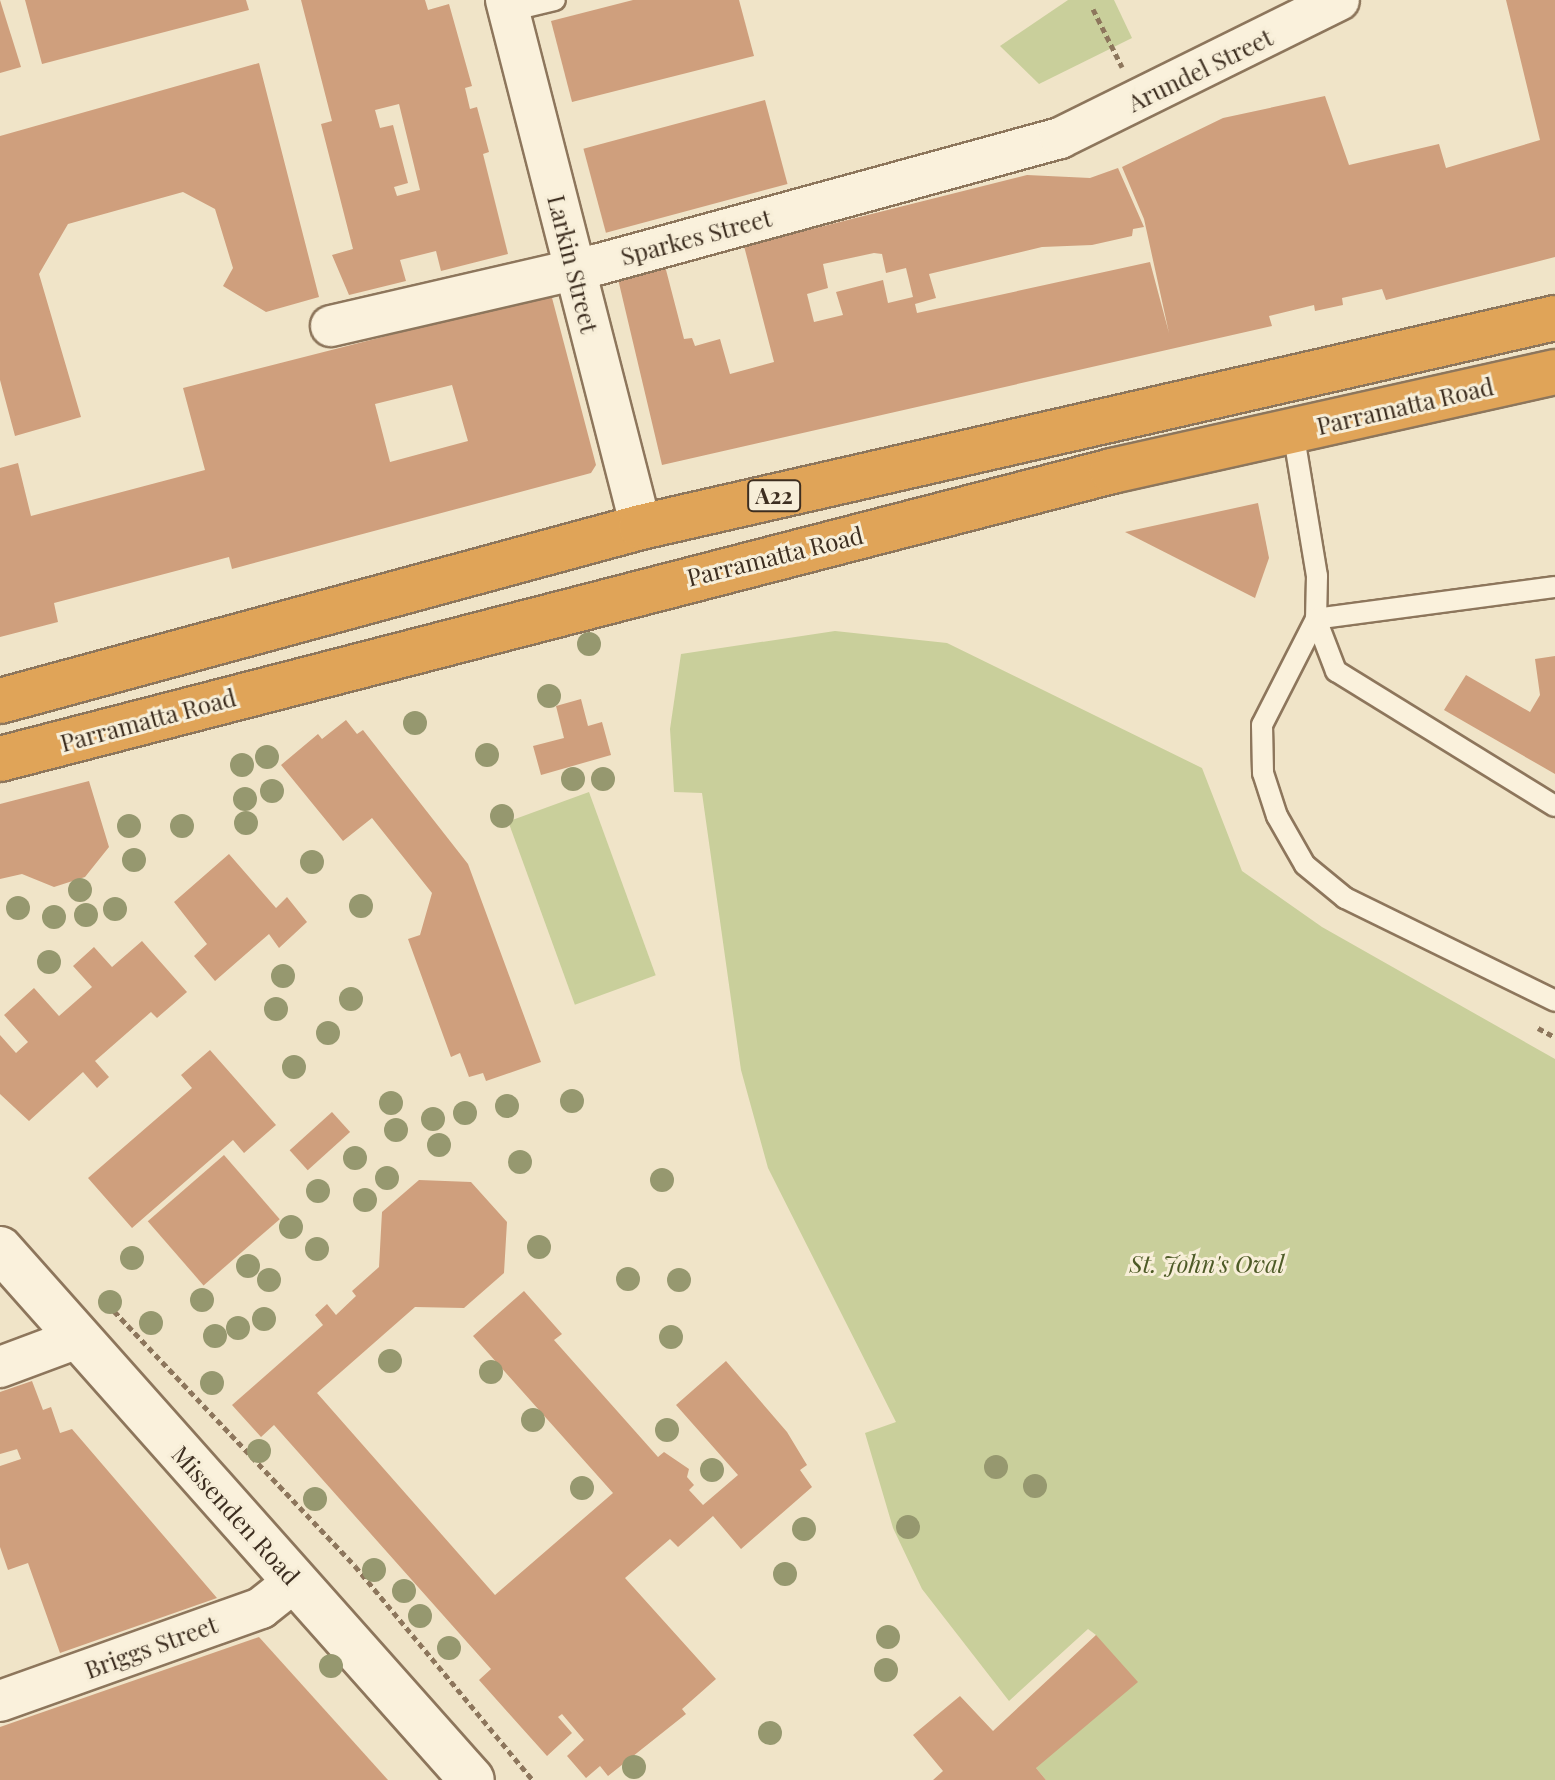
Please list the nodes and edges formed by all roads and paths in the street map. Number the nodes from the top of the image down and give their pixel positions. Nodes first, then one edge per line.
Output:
1 (555, 0) edge
2 (1326, 3) edge
3 (508, 6) edge
4 (1093, 9) dead end
5 (1139, 100) junction
6 (1060, 138) joint
7 (574, 267) junction
8 (1555, 318) edge
9 (331, 326) dead end
10 (1555, 372) edge
11 (1293, 431) junction
12 (641, 527) junction
13 (1555, 587) edge
14 (1316, 619) junction
15 (0, 701) edge
16 (0, 759) edge
17 (1555, 806) edge
18 (1555, 1001) edge
19 (1530, 1024) dead end
20 (1555, 1037) edge
21 (0, 1249) edge
22 (106, 1302) dead end
23 (78, 1338) junction
24 (0, 1367) edge
25 (295, 1581) junction
26 (0, 1701) edge
27 (532, 1779) edge
28 (472, 1780) edge

1 - 3 lane
2 - 5 street, Arundel Street
3 - 7 street, Larkin Street
4 - 5 path
5 - 6 street, Arundel Street
6 - 7 street, Sparkes Street
7 - 9 street, Sparkes Street
7 - 12 street, Larkin Street
8 - 12 highway, A22
10 - 11 highway, Parramatta Road / A22
11 - 14 lane
11 - 16 highway, Parramatta Road / A22
12 - 15 highway, A22
13 - 14 lane
14 - 17 lane
14 - 18 lane
19 - 20 path
21 - 23 street, Missenden Road
22 - 27 path
23 - 24 street
23 - 25 street, Missenden Road
25 - 26 street, Briggs Street
25 - 28 street, Missenden Road

